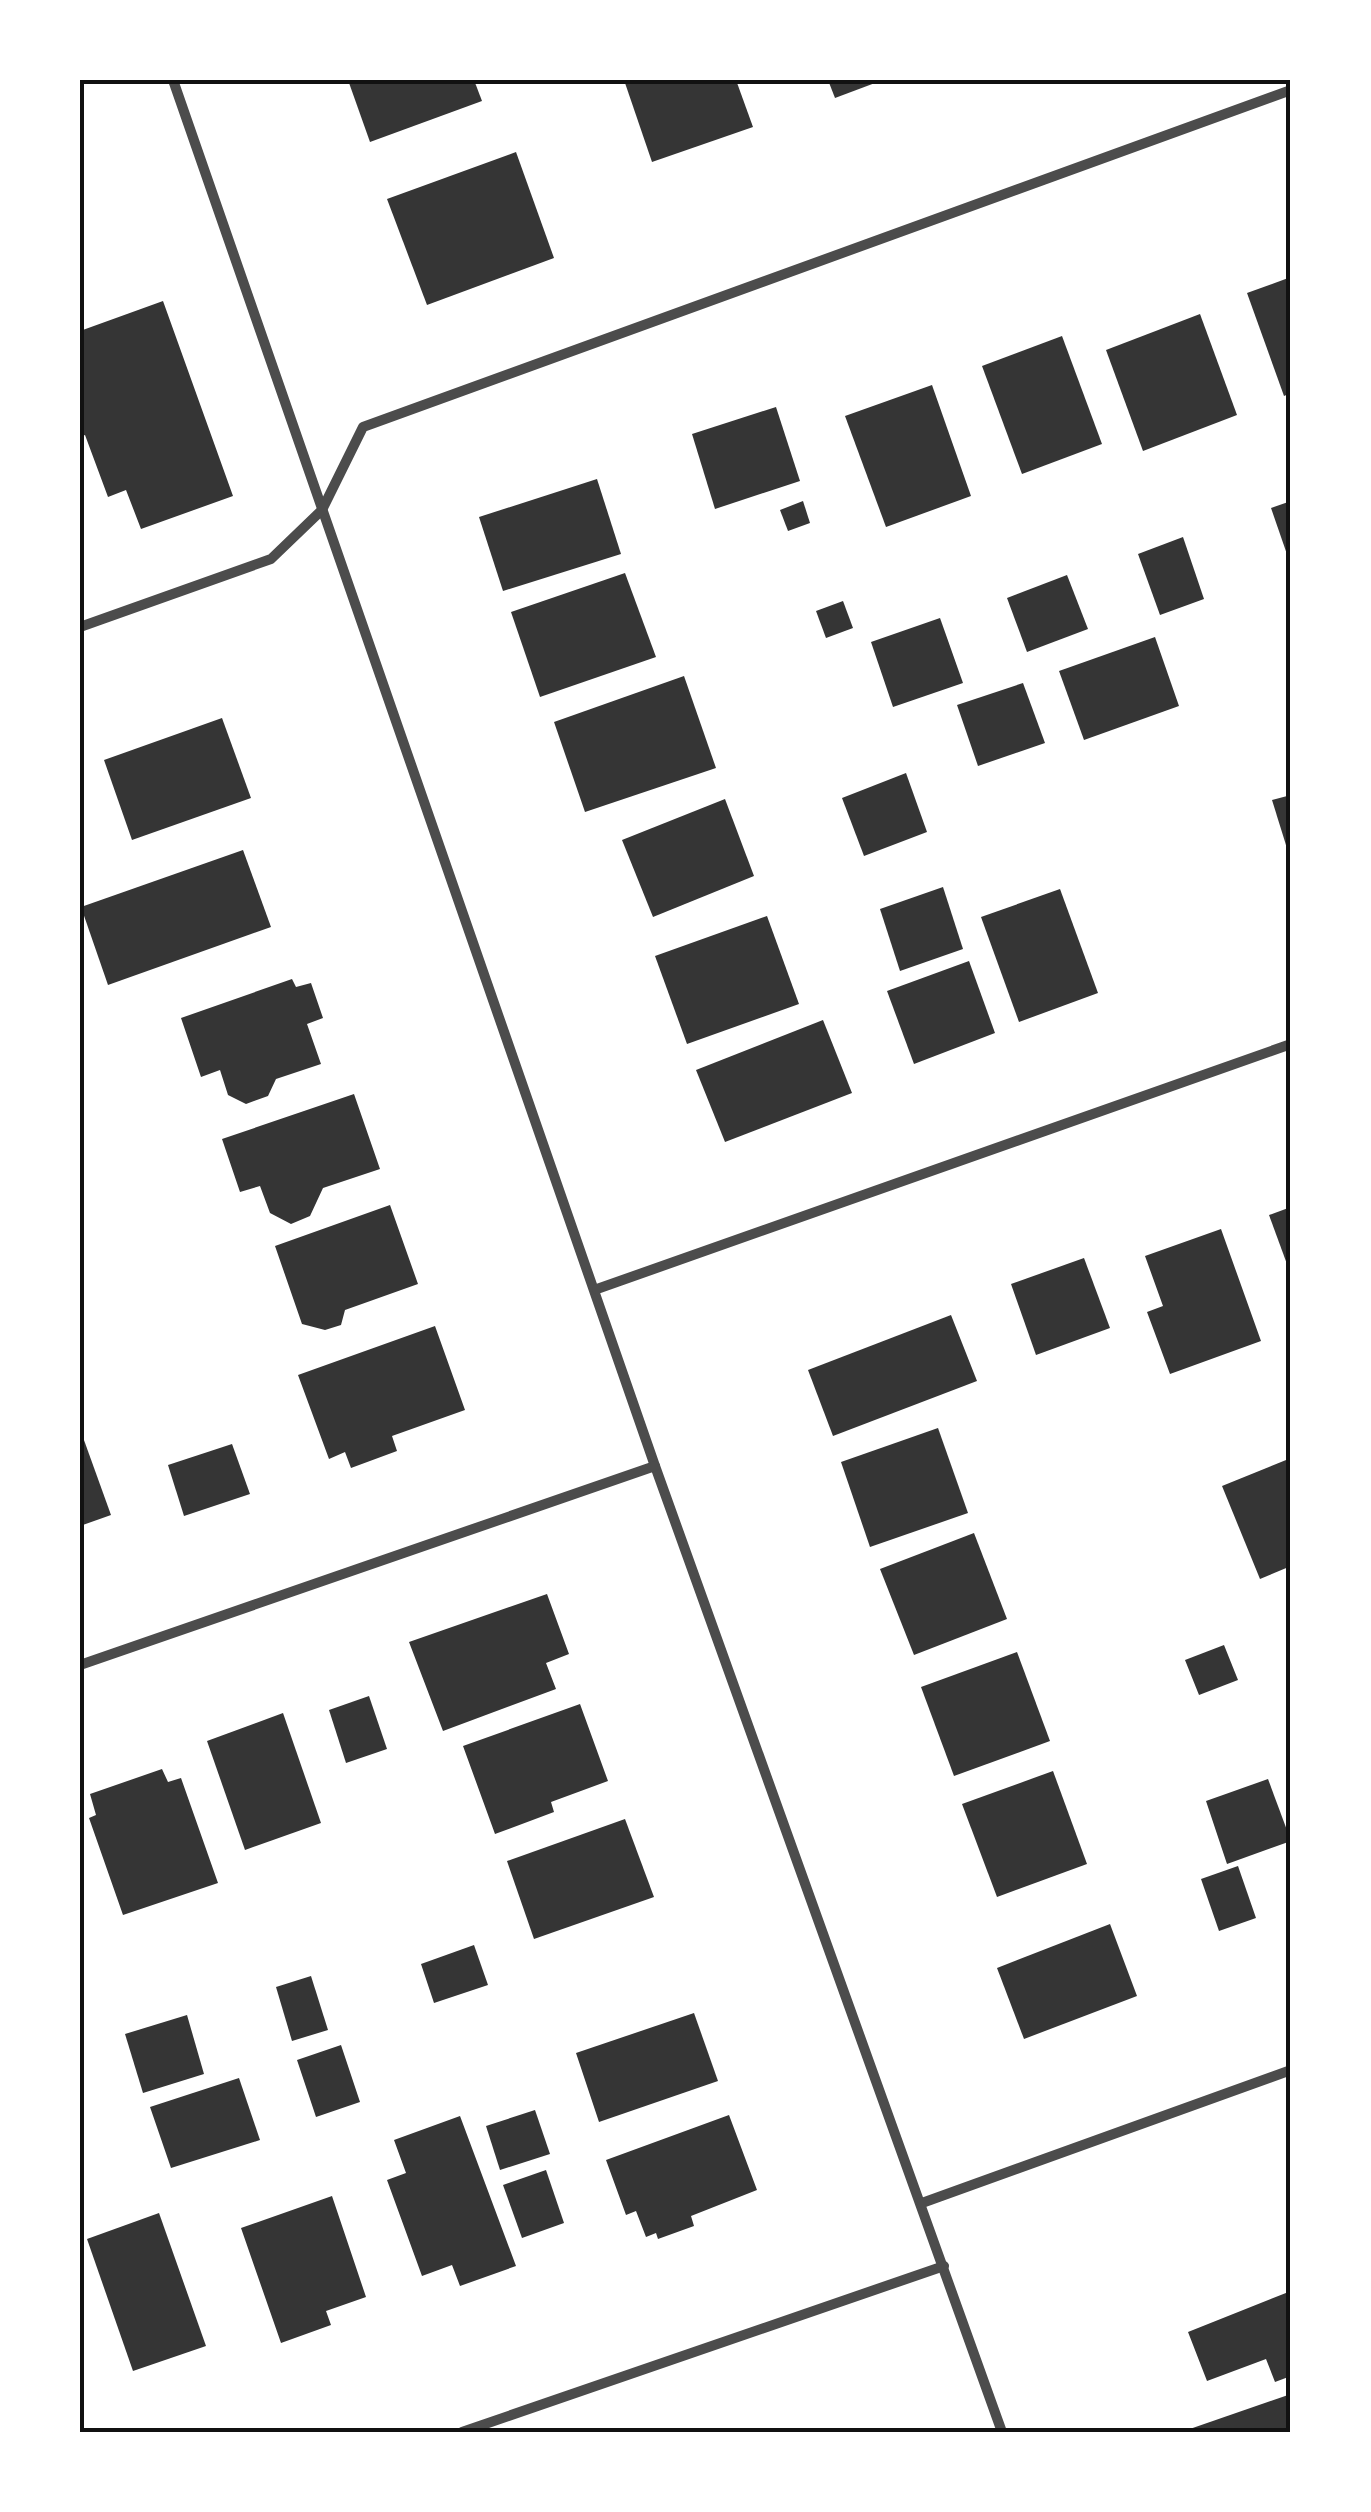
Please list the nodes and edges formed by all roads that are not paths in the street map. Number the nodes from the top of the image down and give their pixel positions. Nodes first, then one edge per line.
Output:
1 (172, 80) edge
2 (1291, 90) edge
3 (322, 510) junction
4 (80, 627) edge
5 (1291, 1044) edge
6 (596, 1290) junction
7 (655, 1466) junction
8 (80, 1665) edge
9 (1291, 2070) edge
10 (922, 2203) junction
11 (944, 2266) junction
12 (462, 2432) edge
13 (1002, 2432) edge

1 - 3 street
2 - 3 street
3 - 4 street
3 - 6 street
5 - 6 street
6 - 7 street
7 - 8 street
7 - 10 street
9 - 10 street
10 - 11 street
11 - 12 street
11 - 13 street

